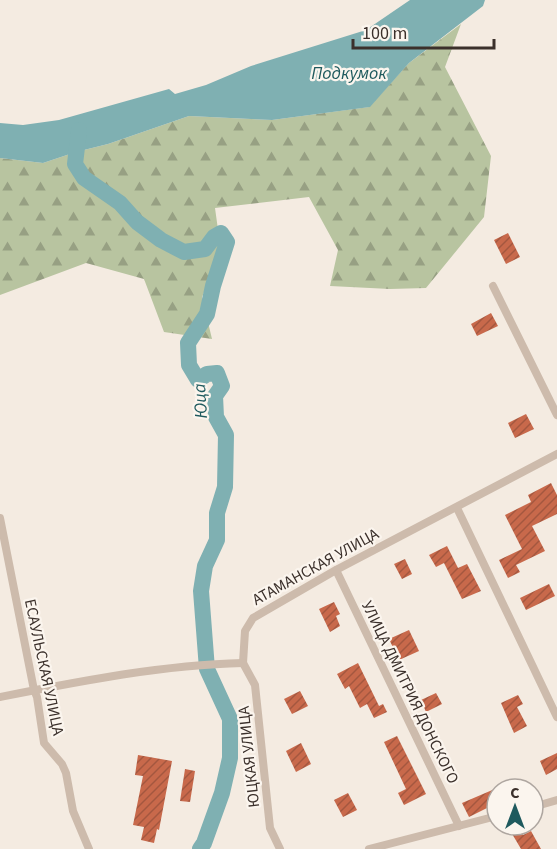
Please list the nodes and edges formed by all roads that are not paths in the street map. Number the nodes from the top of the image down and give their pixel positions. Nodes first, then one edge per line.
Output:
1 (493, 286) dead end
2 (557, 415) edge
3 (557, 454) edge
4 (457, 508) junction
5 (0, 518) edge
6 (336, 570) junction
7 (243, 663) junction
8 (34, 690) junction
9 (0, 698) edge
10 (557, 717) edge
11 (485, 819) edge
12 (459, 826) junction
13 (89, 849) edge
14 (280, 849) edge
15 (369, 849) edge

1 - 2 street
3 - 4 street, АТАМАНСКАЯ УЛИЦА
4 - 6 street, АТАМАНСКАЯ УЛИЦА
4 - 10 street
5 - 8 street, ЕСАУЛЬСКАЯ УЛИЦА
6 - 7 street, АТАМАНСКАЯ УЛИЦА
6 - 12 street, УЛИЦА ДМИТРИЯ ДОНСКОГО
7 - 8 street
7 - 14 street, ЮЦКАЯ УЛИЦА
8 - 9 street
8 - 13 street, ЕСАУЛЬСКАЯ УЛИЦА
11 - 12 street
12 - 15 street

